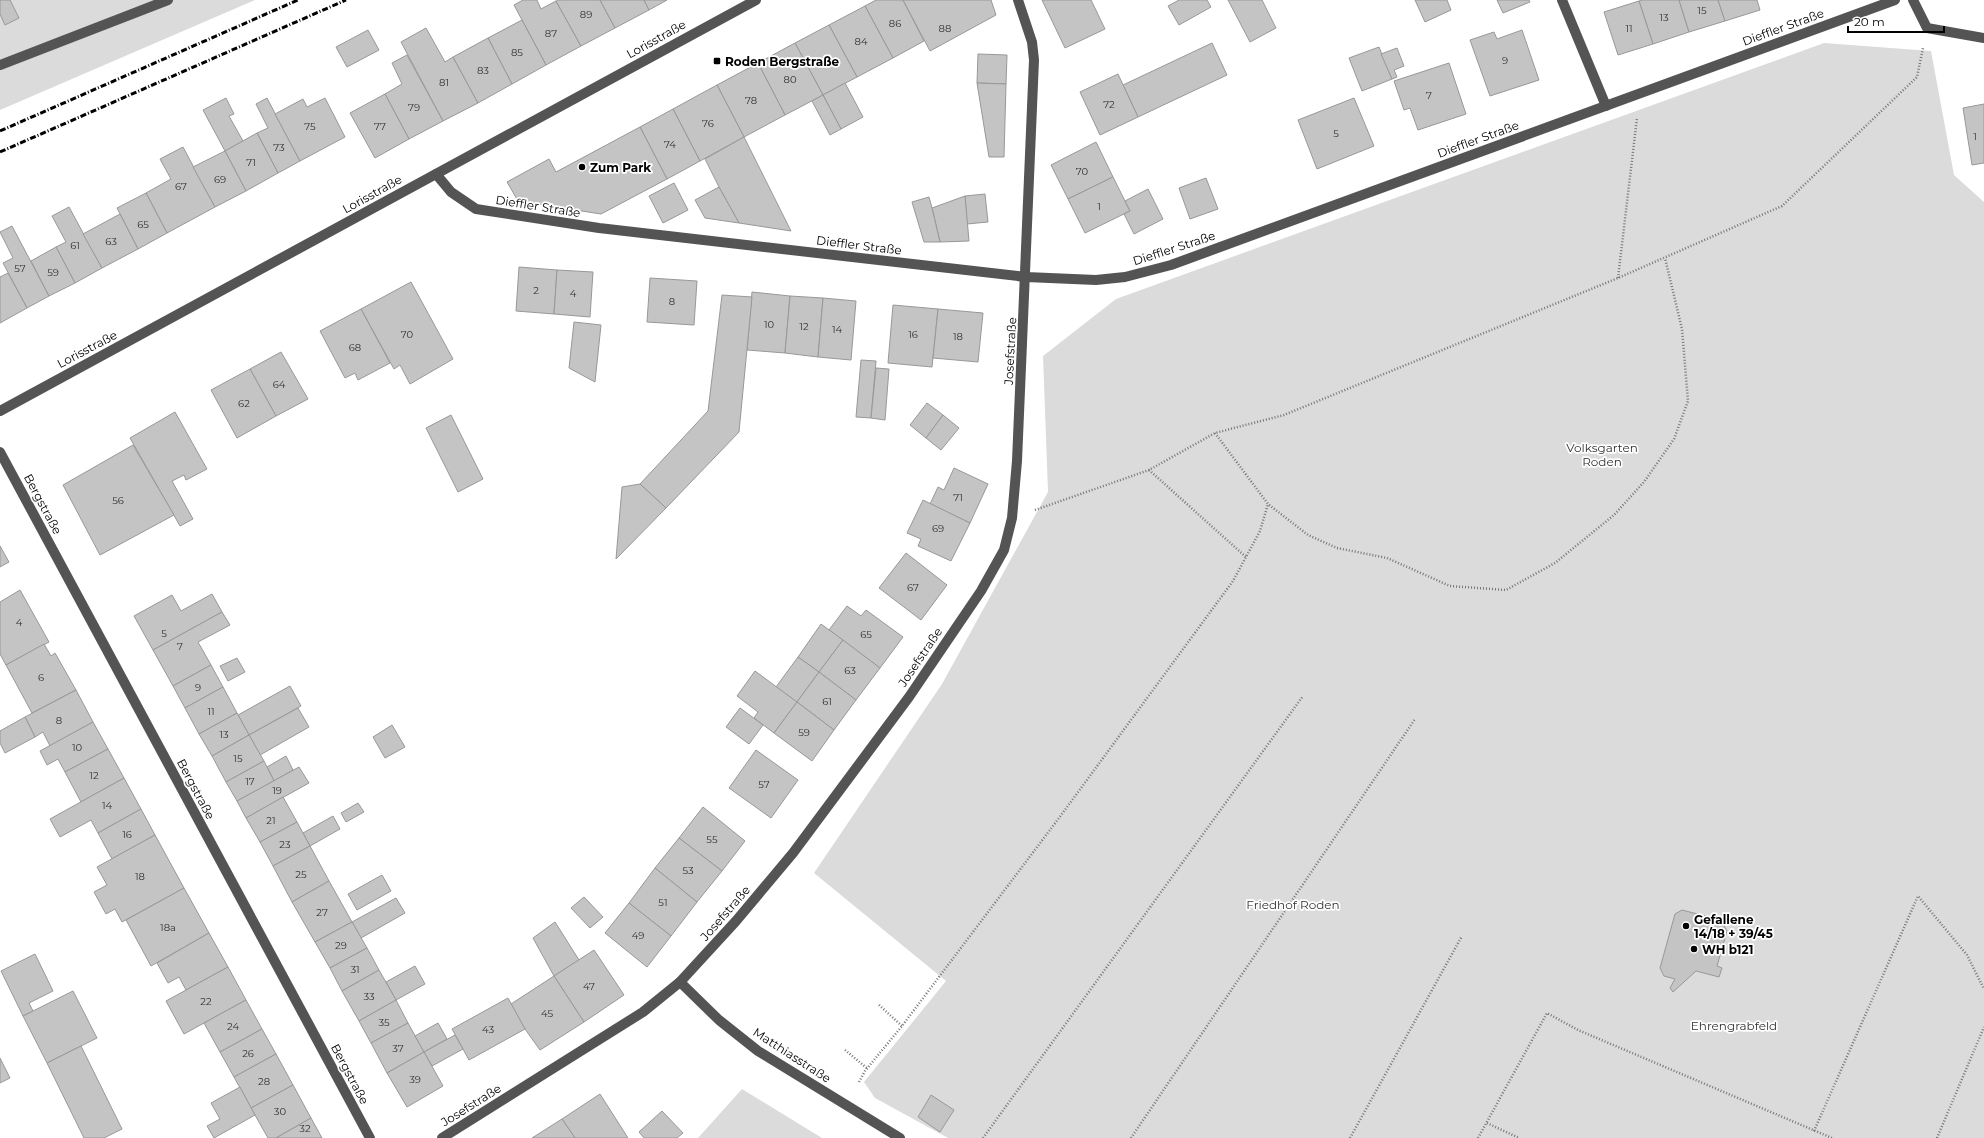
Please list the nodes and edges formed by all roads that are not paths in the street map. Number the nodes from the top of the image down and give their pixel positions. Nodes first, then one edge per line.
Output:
1 (168, 0) edge
2 (756, 0) edge
3 (1018, 0) edge
4 (1562, 0) edge
5 (1895, 0) edge
6 (1913, 0) edge
7 (1984, 38) edge
8 (0, 66) edge
9 (1606, 106) junction
10 (436, 174) junction
11 (1026, 277) junction
12 (0, 411) edge
13 (0, 452) edge
14 (680, 982) junction
15 (370, 1138) edge
16 (442, 1138) edge
17 (900, 1138) edge

1 - 8 street
2 - 10 street, Lorisstraße
3 - 11 street, Josefstraße
4 - 9 street
5 - 9 street, Dieffler Straße
6 - 7 street
9 - 11 street, Dieffler Straße
10 - 11 street, Dieffler Straße
10 - 12 street, Lorisstraße
11 - 14 street, Josefstraße
13 - 15 street, Bergstraße
14 - 16 street, Josefstraße
14 - 17 street, Matthiasstraße

